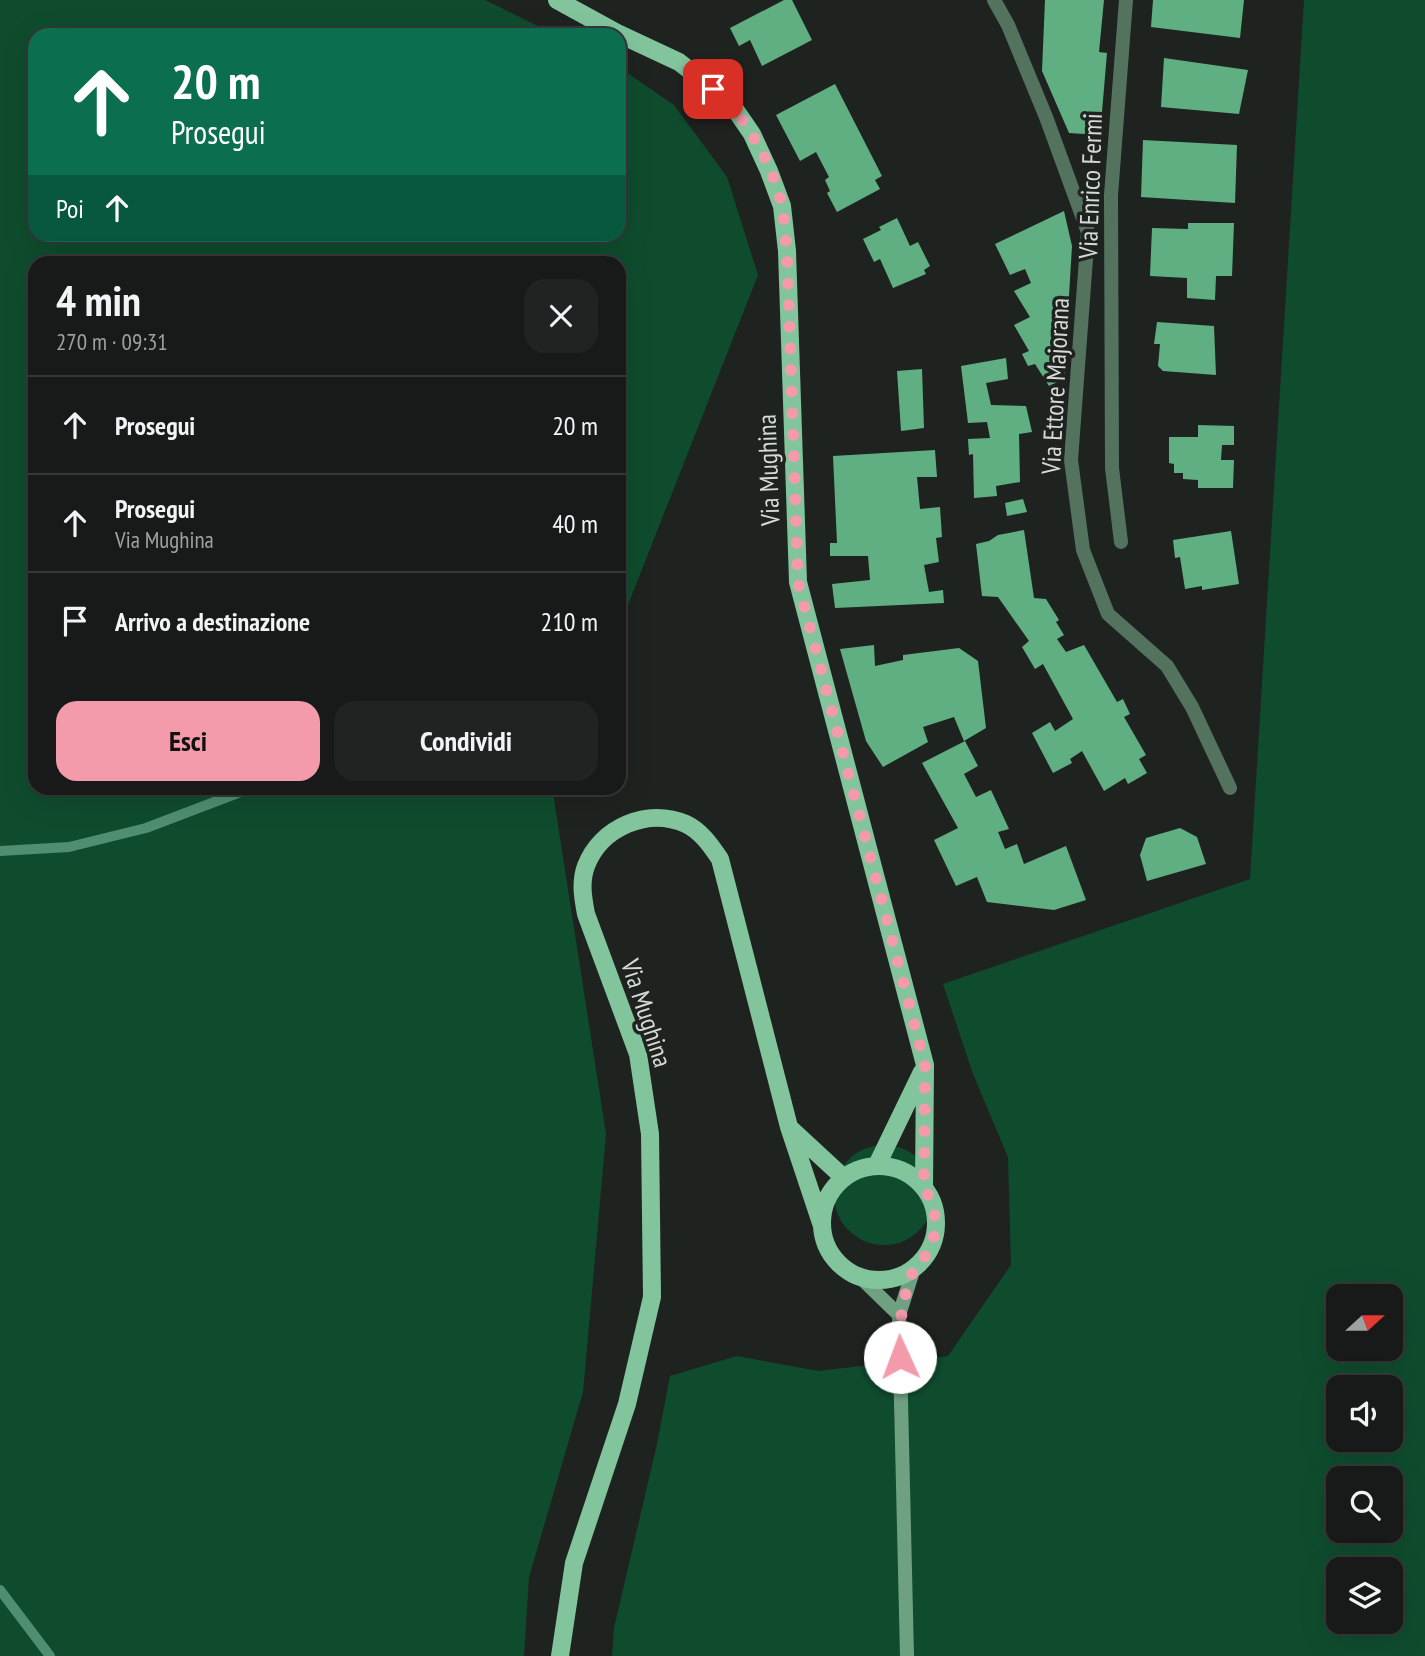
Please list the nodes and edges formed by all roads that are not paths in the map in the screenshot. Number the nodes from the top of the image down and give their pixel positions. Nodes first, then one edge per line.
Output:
1 (557, 0) edge
2 (994, 0) edge
3 (1126, 0) edge
4 (609, 28) edge
5 (626, 37) edge
6 (1121, 542) dead end
7 (1230, 788) dead end
8 (925, 1065) junction
9 (789, 1127) junction
10 (877, 1165) junction
11 (844, 1178) junction
12 (924, 1188) junction
13 (822, 1226) junction
14 (914, 1268) junction
15 (858, 1275) junction
16 (899, 1315) junction
17 (560, 1656) edge
18 (907, 1656) edge

1 - 4 main road, Via Mughina
2 - 7 street, Via Ettore Majorana
3 - 6 street, Via Enrico Fermi
5 - 8 main road, Via Mughina
8 - 10 main road
8 - 12 main road, Via Mughina
9 - 11 main road
9 - 13 main road, Via Mughina
9 - 17 main road, Via Mughina
10 - 11 main road
10 - 12 main road
11 - 13 main road
12 - 14 main road
13 - 15 main road
14 - 15 main road
14 - 16 street
15 - 16 street
16 - 18 street

